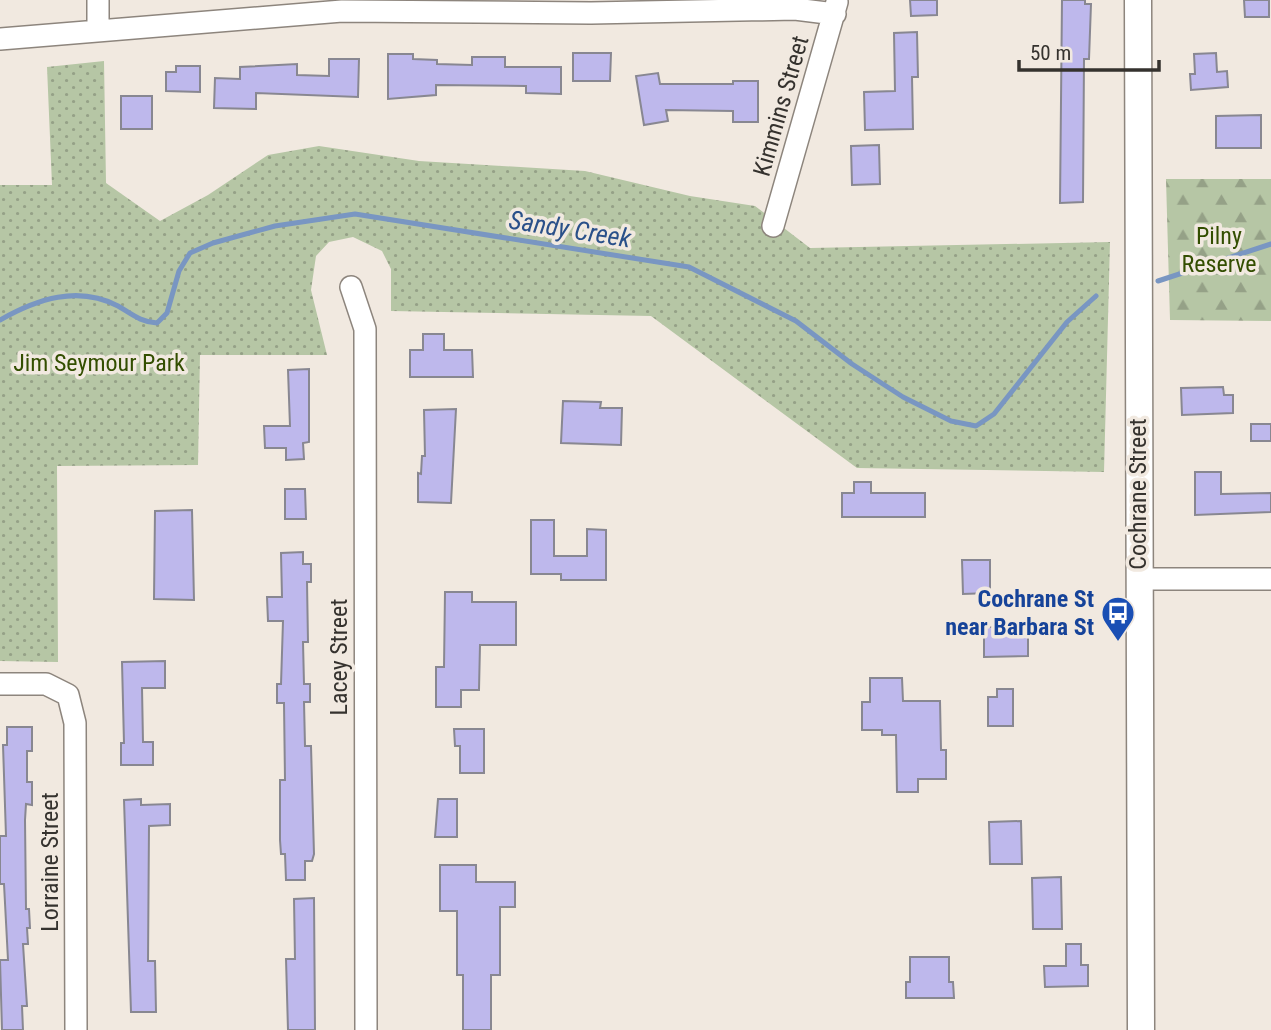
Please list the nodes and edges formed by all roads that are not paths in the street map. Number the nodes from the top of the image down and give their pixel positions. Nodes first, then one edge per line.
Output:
1 (98, 0) edge
2 (1138, 0) edge
3 (342, 5) edge
4 (591, 6) edge
5 (836, 7) edge
6 (98, 29) junction
7 (0, 39) edge
8 (773, 226) dead end
9 (351, 286) dead end
10 (1138, 579) junction
11 (1271, 579) edge
12 (0, 684) edge
13 (76, 1030) edge
14 (366, 1030) edge
15 (1141, 1030) edge

1 - 6 street
2 - 10 street, Cochrane Street
3 - 4 street
3 - 6 street
4 - 5 street
5 - 8 street, Kimmins Street
6 - 7 street
9 - 14 street, Lacey Street
10 - 11 street
10 - 15 street, Cochrane Street
12 - 13 street, Lorraine Street

